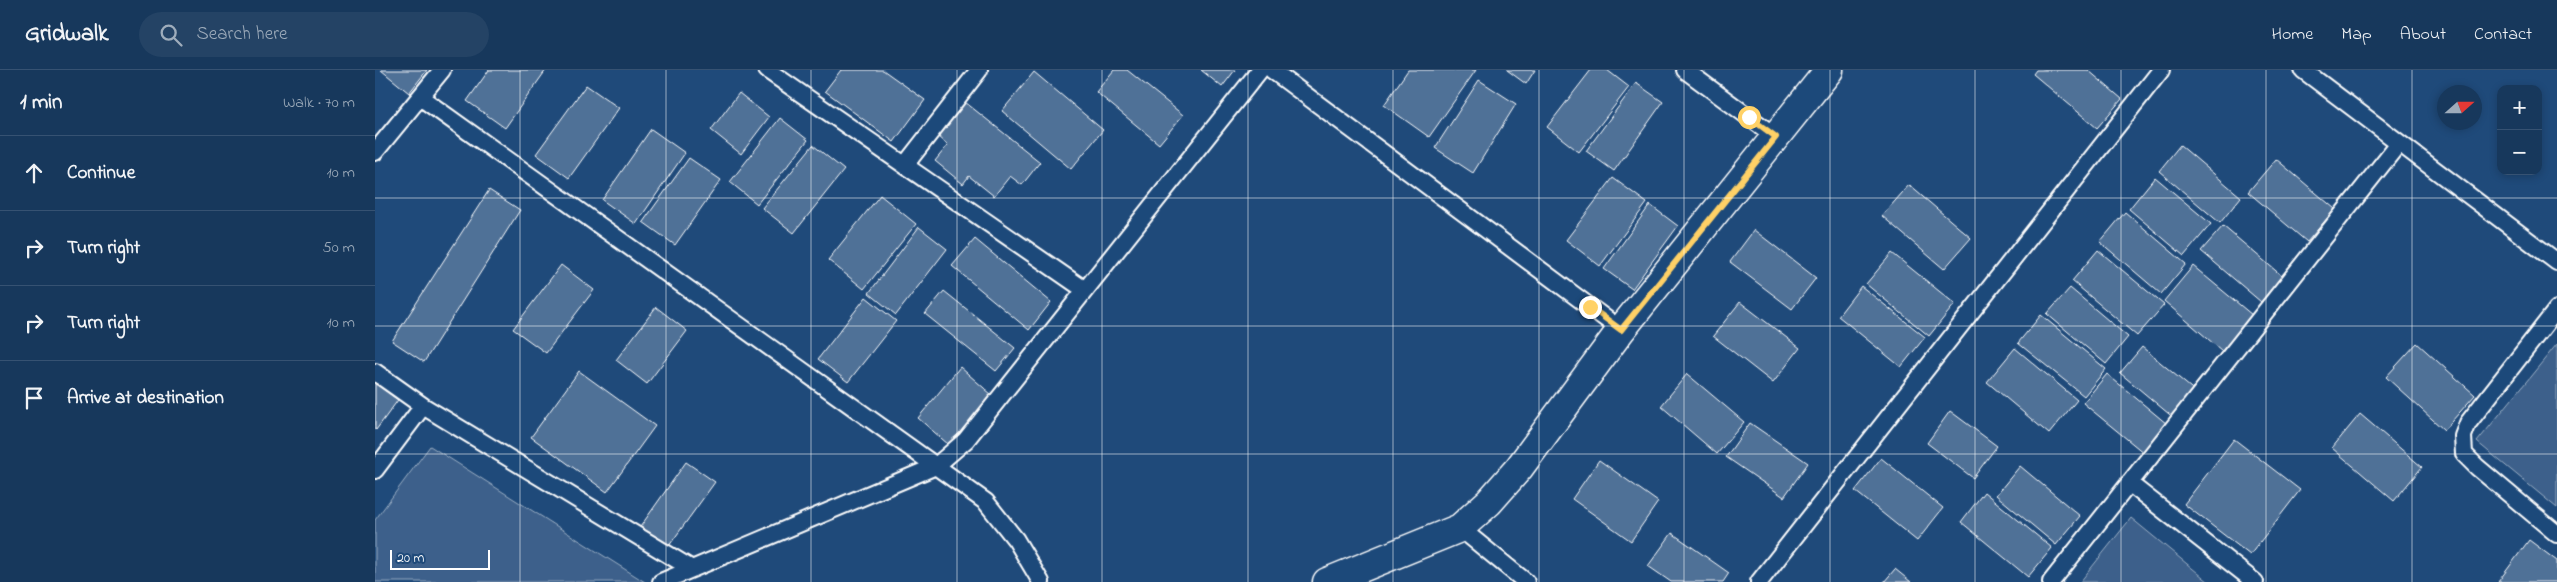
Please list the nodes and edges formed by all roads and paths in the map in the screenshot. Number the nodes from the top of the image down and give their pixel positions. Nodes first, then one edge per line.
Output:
1 (441, 70) edge
2 (767, 70) edge
3 (979, 70) edge
4 (1260, 70) edge
5 (1272, 70) edge
6 (1685, 70) edge
7 (1829, 70) edge
8 (2161, 70) edge
9 (2303, 70) edge
10 (420, 97) junction
11 (1776, 137) junction
12 (2399, 143) junction
13 (375, 152) edge
14 (905, 165) junction
15 (2557, 262) edge
16 (1085, 290) junction
17 (2557, 309) edge
18 (1621, 330) junction
19 (375, 372) edge
20 (423, 406) junction
21 (936, 466) junction
22 (375, 470) edge
23 (2129, 483) junction
24 (1460, 528) junction
25 (2557, 534) edge
26 (692, 569) junction
27 (661, 582) edge
28 (1041, 582) edge
29 (1327, 582) edge
30 (1526, 582) edge
31 (1759, 582) edge
32 (2051, 582) edge
33 (2255, 582) edge

1 - 10 lane
2 - 14 lane
3 - 14 lane
4 - 16 lane
5 - 18 lane
6 - 11 lane
7 - 11 street
8 - 31 lane
9 - 12 lane
10 - 13 lane
10 - 21 lane
11 - 18 street
12 - 15 lane
12 - 23 lane
14 - 16 lane
16 - 21 lane
17 - 25 lane
18 - 24 street
19 - 20 lane
20 - 22 lane
20 - 26 lane
21 - 26 lane
21 - 28 lane
23 - 32 lane
23 - 33 lane
24 - 29 street
24 - 30 lane
26 - 27 lane

